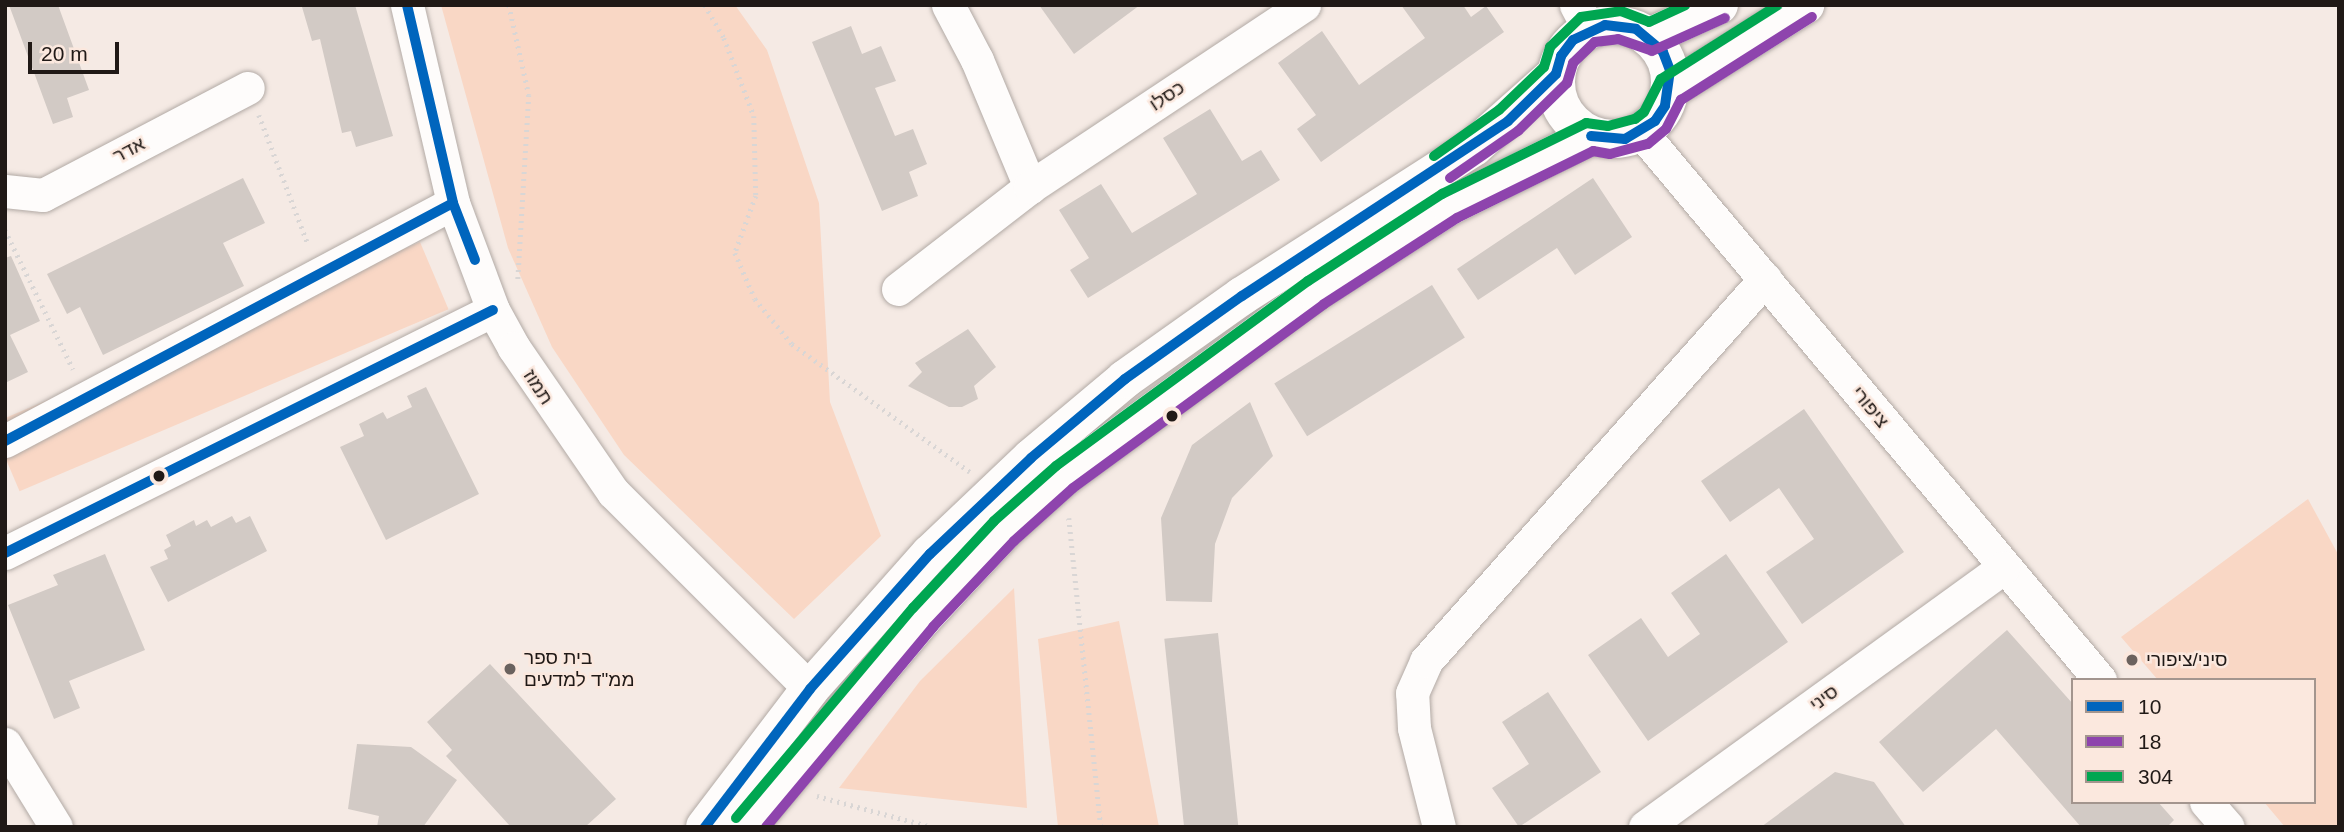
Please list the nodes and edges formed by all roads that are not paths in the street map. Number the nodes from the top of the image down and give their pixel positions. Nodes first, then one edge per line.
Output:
1 (407, 5) edge
2 (948, 5) edge
3 (1304, 5) edge
4 (1719, 5) edge
5 (1805, 5) edge
6 (1583, 17) edge
7 (1649, 37) junction
8 (1556, 74) junction
9 (248, 88) road end
10 (1670, 90) junction
11 (1642, 132) junction
12 (1591, 136) junction
13 (1030, 187) junction
14 (5, 191) edge
15 (453, 203) junction
16 (1765, 279) junction
17 (898, 289) dead end
18 (505, 302) junction
19 (5, 441) edge
20 (5, 553) edge
21 (2003, 568) junction
22 (2098, 678) edge
23 (810, 689) junction
24 (5, 744) edge
25 (18, 797) edge
26 (2208, 804) edge
27 (56, 827) edge
28 (705, 827) edge
29 (747, 827) edge
30 (1439, 827) edge
31 (1645, 827) edge
32 (2228, 827) edge

1 - 15 street, תמוז
2 - 13 street
3 - 13 street, כסלו
4 - 7 street
5 - 10 street
6 - 7 street
6 - 8 street
7 - 10 street
8 - 12 street
8 - 23 street
9 - 14 street, אדר
10 - 11 street
11 - 12 street
11 - 16 street, ציפורי
12 - 29 street
13 - 17 street, כסלו
15 - 18 street, תמוז
15 - 19 street
16 - 21 street, ציפורי
16 - 30 street
18 - 20 street
18 - 23 street, תמוז
21 - 22 street, ציפורי
21 - 31 street, סיני
23 - 28 street
24 - 25 street
25 - 27 street
26 - 32 street

